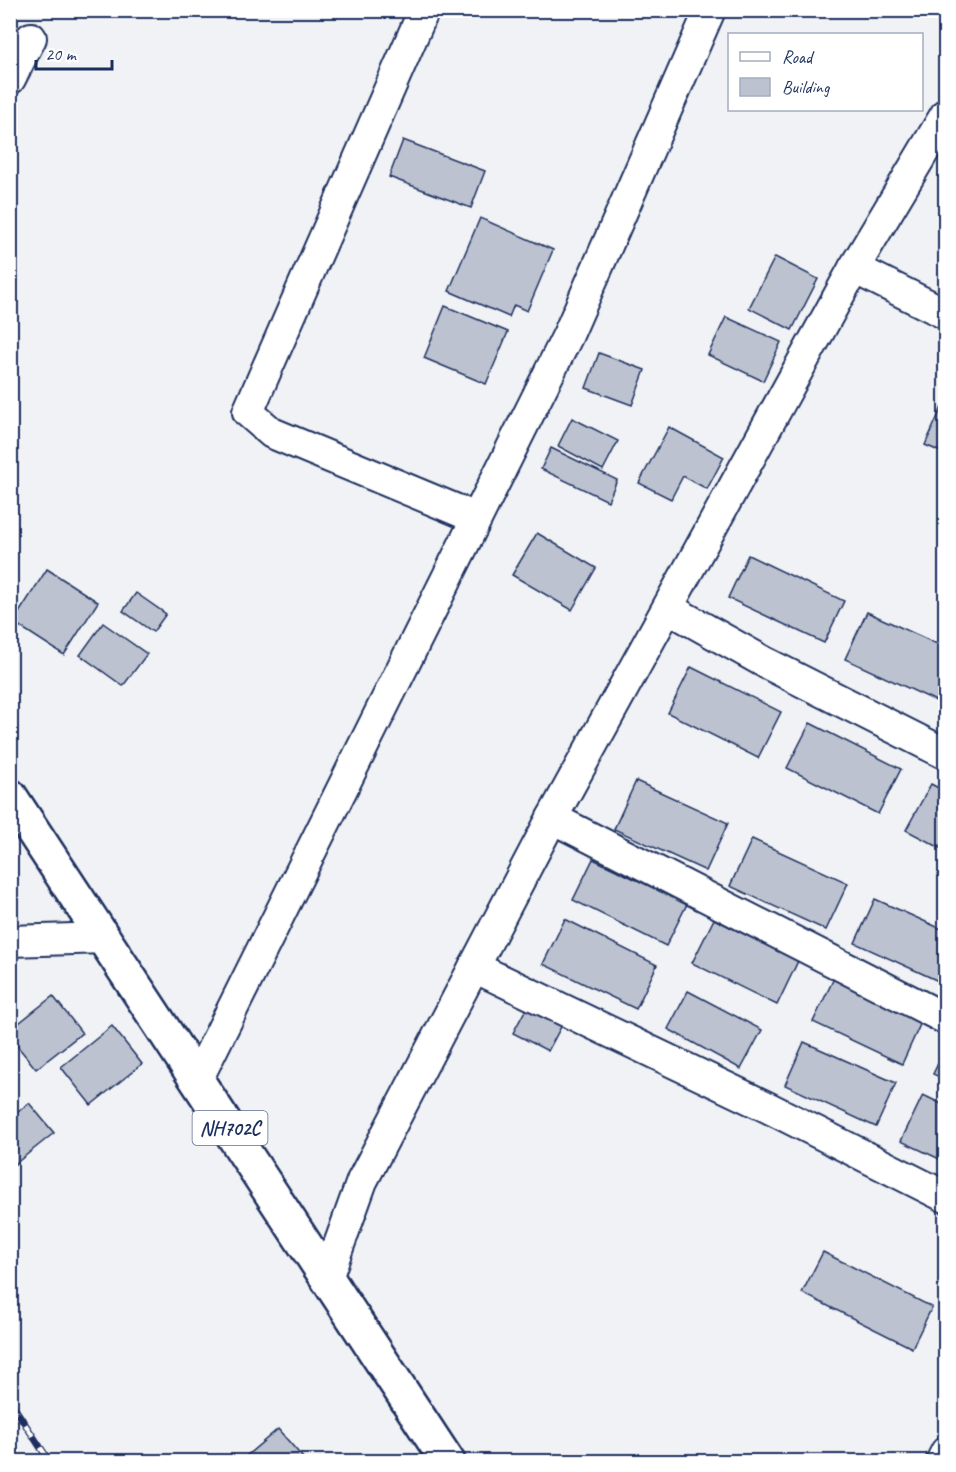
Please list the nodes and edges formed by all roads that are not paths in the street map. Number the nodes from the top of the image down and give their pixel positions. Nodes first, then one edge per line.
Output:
1 (424, 10) edge
2 (710, 10) edge
3 (32, 38) dead end
4 (10, 78) edge
5 (945, 114) edge
6 (854, 268) junction
7 (945, 314) edge
8 (476, 518) junction
9 (668, 608) junction
10 (945, 754) edge
11 (10, 796) edge
12 (552, 818) junction
13 (105, 938) junction
14 (10, 941) edge
15 (474, 967) junction
16 (945, 1019) edge
17 (198, 1078) junction
18 (945, 1197) edge
19 (327, 1278) junction
20 (945, 1452) edge
21 (448, 1461) edge
22 (941, 1461) edge

1 - 8 street
2 - 8 street
3 - 4 street
5 - 6 street
6 - 7 street
6 - 9 street
8 - 17 street
9 - 10 street
9 - 12 street
11 - 13 highway, NH702C
12 - 15 street
12 - 16 street
13 - 14 street
13 - 17 highway, NH702C
15 - 18 street
15 - 19 street
17 - 19 highway, NH702C
19 - 21 highway, NH702C
20 - 22 street

